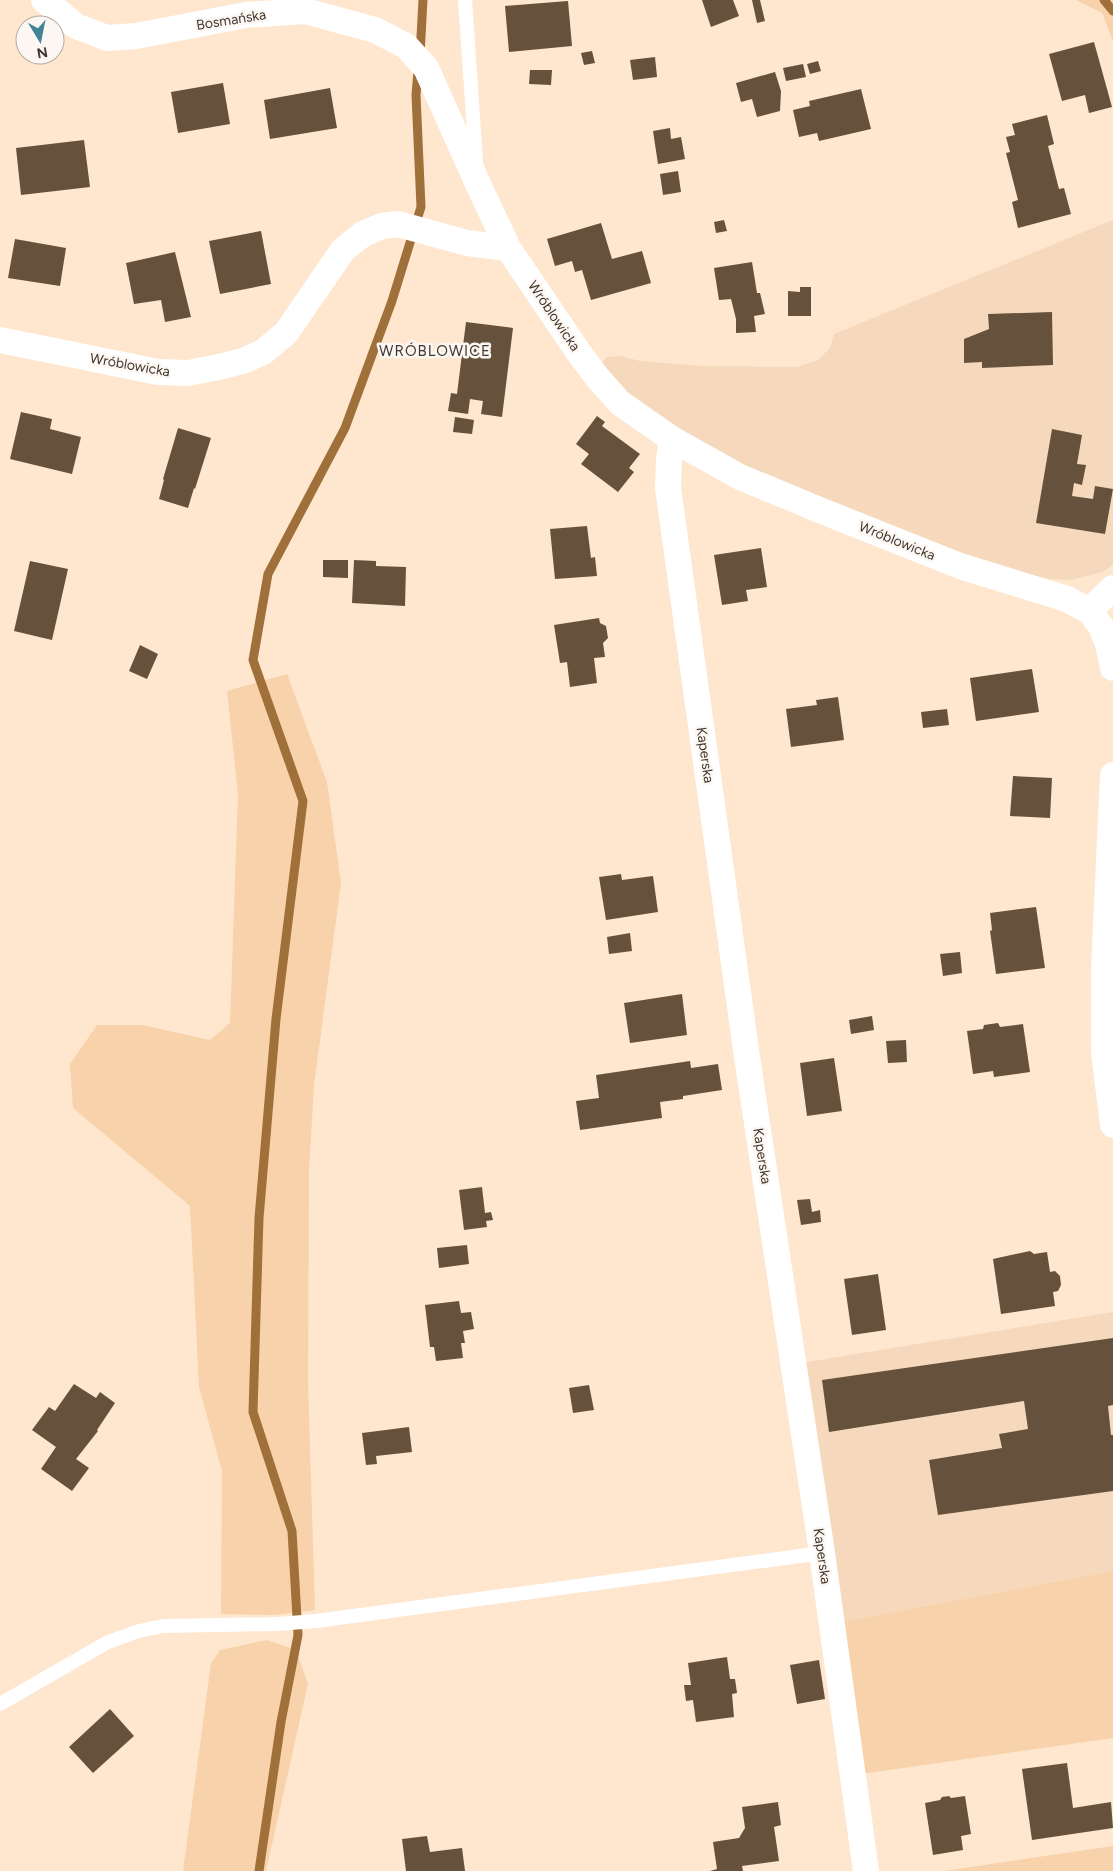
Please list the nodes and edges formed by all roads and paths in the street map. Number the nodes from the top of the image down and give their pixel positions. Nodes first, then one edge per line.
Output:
1 (44, 0) edge
2 (465, 0) edge
3 (478, 184) junction
4 (508, 248) junction
5 (0, 340) edge
6 (672, 439) junction
7 (1113, 588) edge
8 (1089, 611) junction
9 (1113, 668) edge
10 (1113, 775) edge
11 (1113, 1125) edge
12 (822, 1553) junction
13 (0, 1704) edge
14 (866, 1871) edge

1 - 3 street, Bosmańska
2 - 3 lane
3 - 4 street, Bosmańska
4 - 5 street, Wróblowicka
4 - 6 street, Wróblowicka
6 - 8 street, Wróblowicka
6 - 12 street, Kaperska
7 - 8 street
8 - 9 street
10 - 11 street
12 - 13 lane
12 - 14 street, Kaperska

